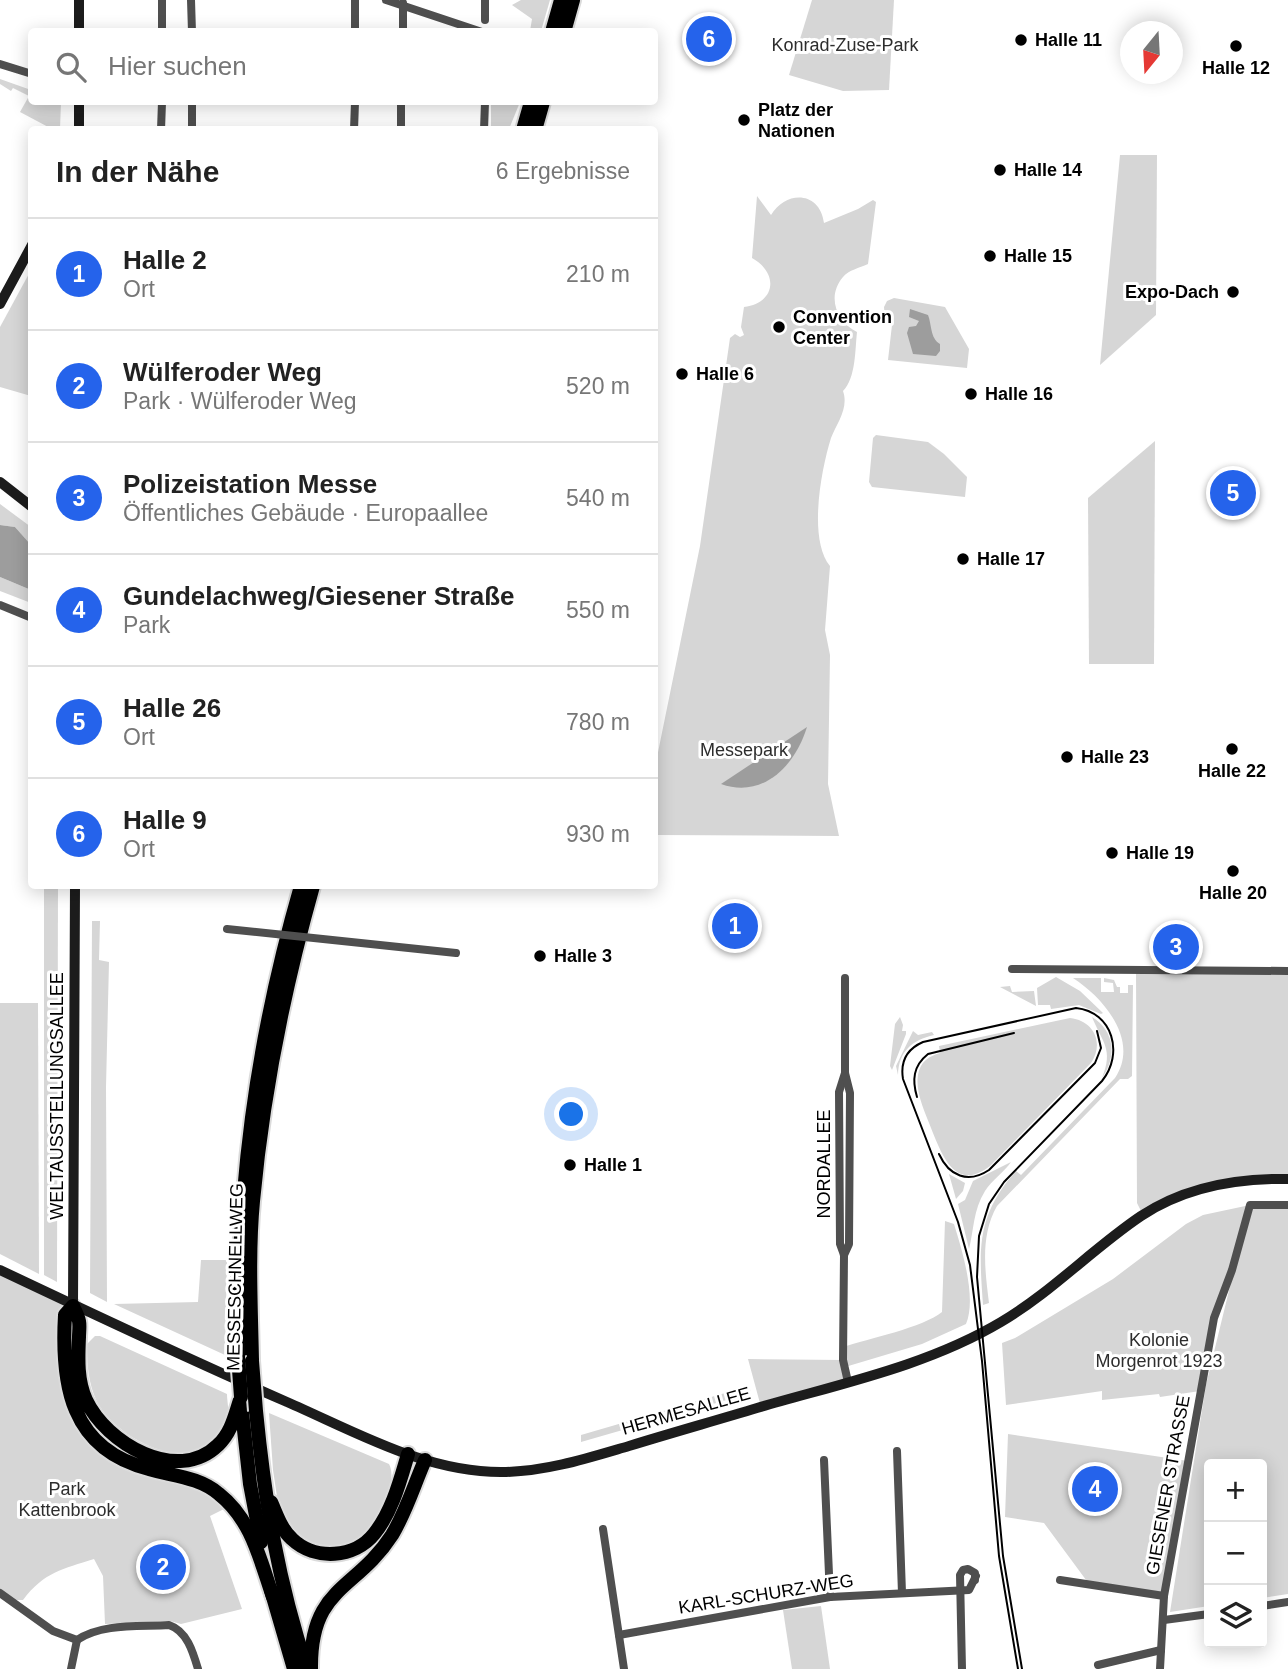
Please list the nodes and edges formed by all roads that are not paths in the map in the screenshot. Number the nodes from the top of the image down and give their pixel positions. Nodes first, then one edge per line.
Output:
1 (79, 0) edge
2 (162, 0) edge
3 (191, 0) edge
4 (355, 0) edge
5 (386, 0) edge
6 (485, 0) edge
7 (561, 0) edge
8 (573, 0) edge
9 (403, 3) edge
10 (485, 20) dead end
11 (79, 28) edge
12 (162, 28) edge
13 (191, 28) edge
14 (355, 28) edge
15 (402, 28) edge
16 (469, 28) edge
17 (553, 28) edge
18 (565, 28) edge
19 (0, 64) edge
20 (28, 73) edge
21 (79, 105) edge
22 (162, 105) edge
23 (192, 105) edge
24 (355, 105) edge
25 (401, 105) edge
26 (485, 105) edge
27 (542, 105) edge
28 (79, 126) edge
29 (161, 126) edge
30 (192, 126) edge
31 (354, 126) edge
32 (401, 126) edge
33 (484, 126) edge
34 (536, 126) edge
35 (28, 253) edge
36 (0, 304) edge
37 (0, 482) edge
38 (28, 504) edge
39 (0, 605) edge
40 (28, 616) edge
41 (75, 889) edge
42 (300, 889) edge
43 (312, 889) edge
44 (227, 929) dead end
45 (456, 953) dead end
46 (1012, 969) dead end
47 (1288, 971) edge
48 (845, 978) dead end
49 (1288, 1179) edge
50 (1288, 1205) edge
51 (1234, 1226) dead end
52 (1244, 1228) junction
53 (0, 1270) edge
54 (73, 1306) junction
55 (848, 1382) junction
56 (240, 1402) junction
57 (897, 1451) dead end
58 (408, 1454) junction
59 (425, 1460) junction
60 (824, 1460) dead end
61 (263, 1483) junction
62 (603, 1529) dead end
63 (1060, 1580) dead end
64 (961, 1590) junction
65 (902, 1593) junction
66 (0, 1594) edge
67 (1164, 1596) junction
68 (273, 1597) junction
69 (831, 1597) junction
70 (1288, 1602) edge
71 (1267, 1605) edge
72 (1204, 1615) edge
73 (1164, 1620) junction
74 (619, 1635) junction
75 (77, 1640) junction
76 (1161, 1650) junction
77 (1098, 1665) dead end
78 (71, 1669) edge
79 (198, 1669) edge
80 (294, 1669) edge
81 (309, 1669) edge
82 (624, 1669) edge
83 (962, 1669) edge
84 (1160, 1669) edge

1 - 11 main road
2 - 12 street
3 - 13 street
4 - 14 street
5 - 9 street
6 - 10 street
7 - 17 highway
8 - 18 highway
9 - 15 street
9 - 16 street
19 - 20 street
21 - 28 main road
22 - 29 street
23 - 30 street
24 - 31 street
25 - 32 street
26 - 33 street
27 - 34 highway
35 - 36 main road
37 - 38 main road
39 - 40 street
41 - 54 main road, WELTAUSSTELLUNGSALLEE
42 - 56 highway, MESSESCHNELLWEG, bridge
43 - 61 highway, MESSESCHNELLWEG, bridge
44 - 45 street, bridge
46 - 47 street
48 - 55 street, NORDALLEE
49 - 55 main road, HERMESALLEE
50 - 52 street, GIESENER STRASSE
51 - 52 street
52 - 67 street, GIESENER STRASSE
53 - 54 main road, HERMESALLEE
54 - 56 highway
54 - 58 main road, HERMESALLEE
54 - 68 highway
55 - 59 main road, HERMESALLEE
56 - 68 highway, MESSESCHNELLWEG
57 - 65 street
58 - 59 main road, HERMESALLEE
58 - 61 highway
59 - 81 highway
60 - 69 street
61 - 81 highway, MESSESCHNELLWEG
62 - 74 street
63 - 67 street
64 - 64 street
64 - 65 street, KARL-SCHURZ-WEG
64 - 83 street
65 - 69 street, KARL-SCHURZ-WEG
66 - 75 street
67 - 73 street, GIESENER STRASSE
68 - 80 highway, MESSESCHNELLWEG
69 - 74 street, KARL-SCHURZ-WEG
70 - 71 street
72 - 73 street
73 - 76 street, GIESENER STRASSE
74 - 82 street
75 - 78 street
75 - 79 street
76 - 77 street
76 - 84 street, GIESENER STRASSE

